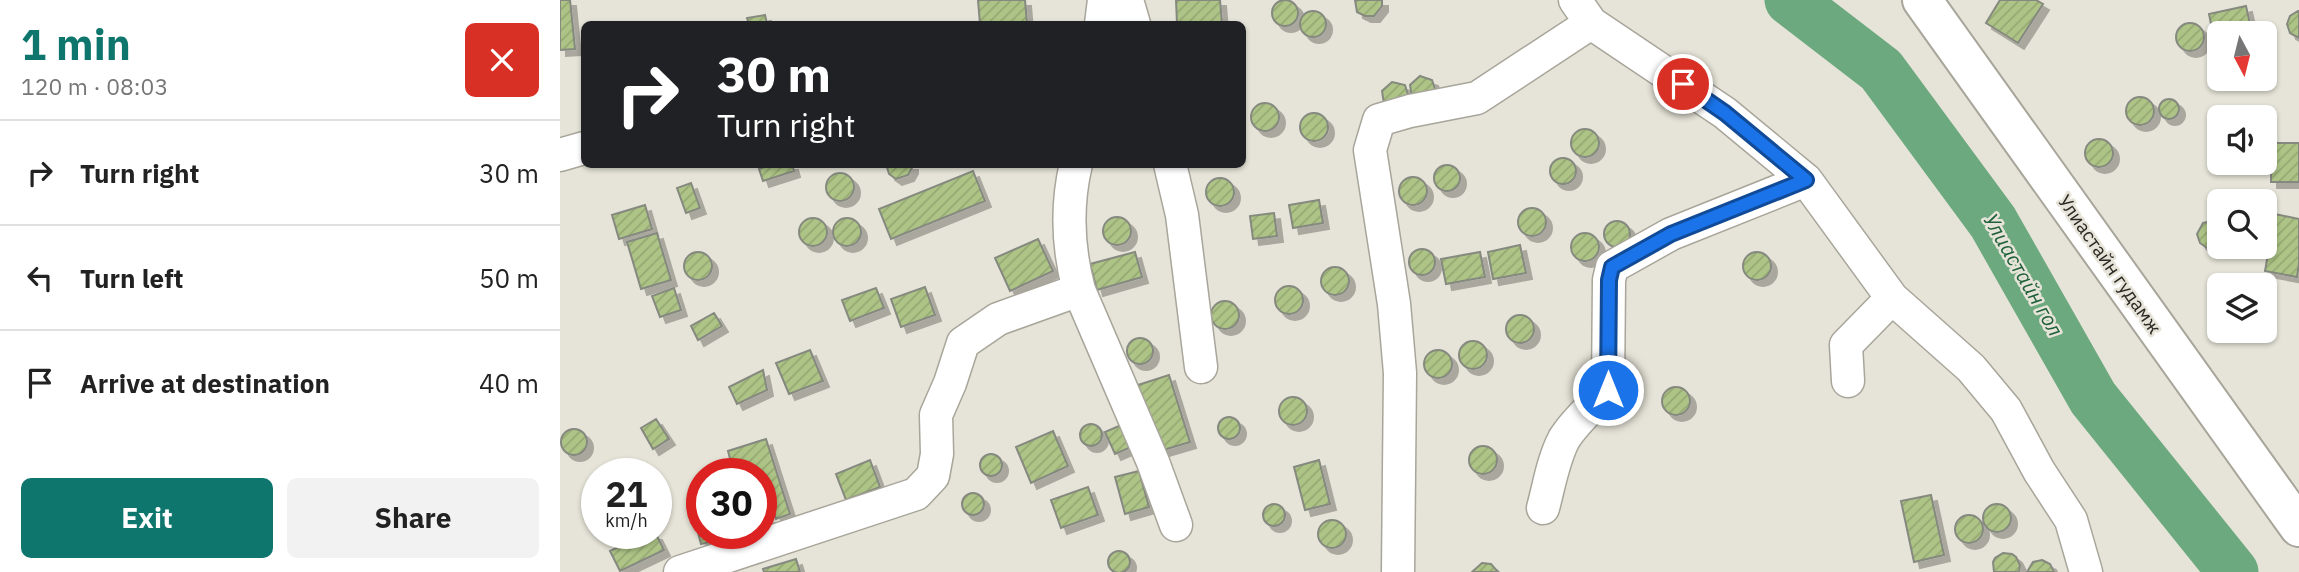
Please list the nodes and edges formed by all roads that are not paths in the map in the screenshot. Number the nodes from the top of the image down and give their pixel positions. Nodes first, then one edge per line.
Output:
1 (1104, 0) edge
2 (1127, 0) edge
3 (1922, 0) edge
4 (1583, 11) edge
5 (1101, 21) edge
6 (1133, 21) edge
7 (581, 149) edge
8 (560, 155) edge
9 (1075, 168) edge
10 (1171, 168) edge
11 (1806, 180) junction
12 (1079, 290) junction
13 (1892, 298) junction
14 (1201, 367) dead end
15 (1848, 381) dead end
16 (1543, 508) dead end
17 (1176, 525) dead end
18 (2299, 527) edge
19 (680, 572) edge
20 (1398, 572) edge
21 (2086, 572) edge

1 - 5 street
2 - 6 street
3 - 18 main road, Улиастайн гудамж
4 - 11 street
4 - 20 street
7 - 8 street
9 - 12 street
10 - 14 street
11 - 13 street
11 - 16 street
12 - 17 street
12 - 19 street
13 - 15 street
13 - 21 street

